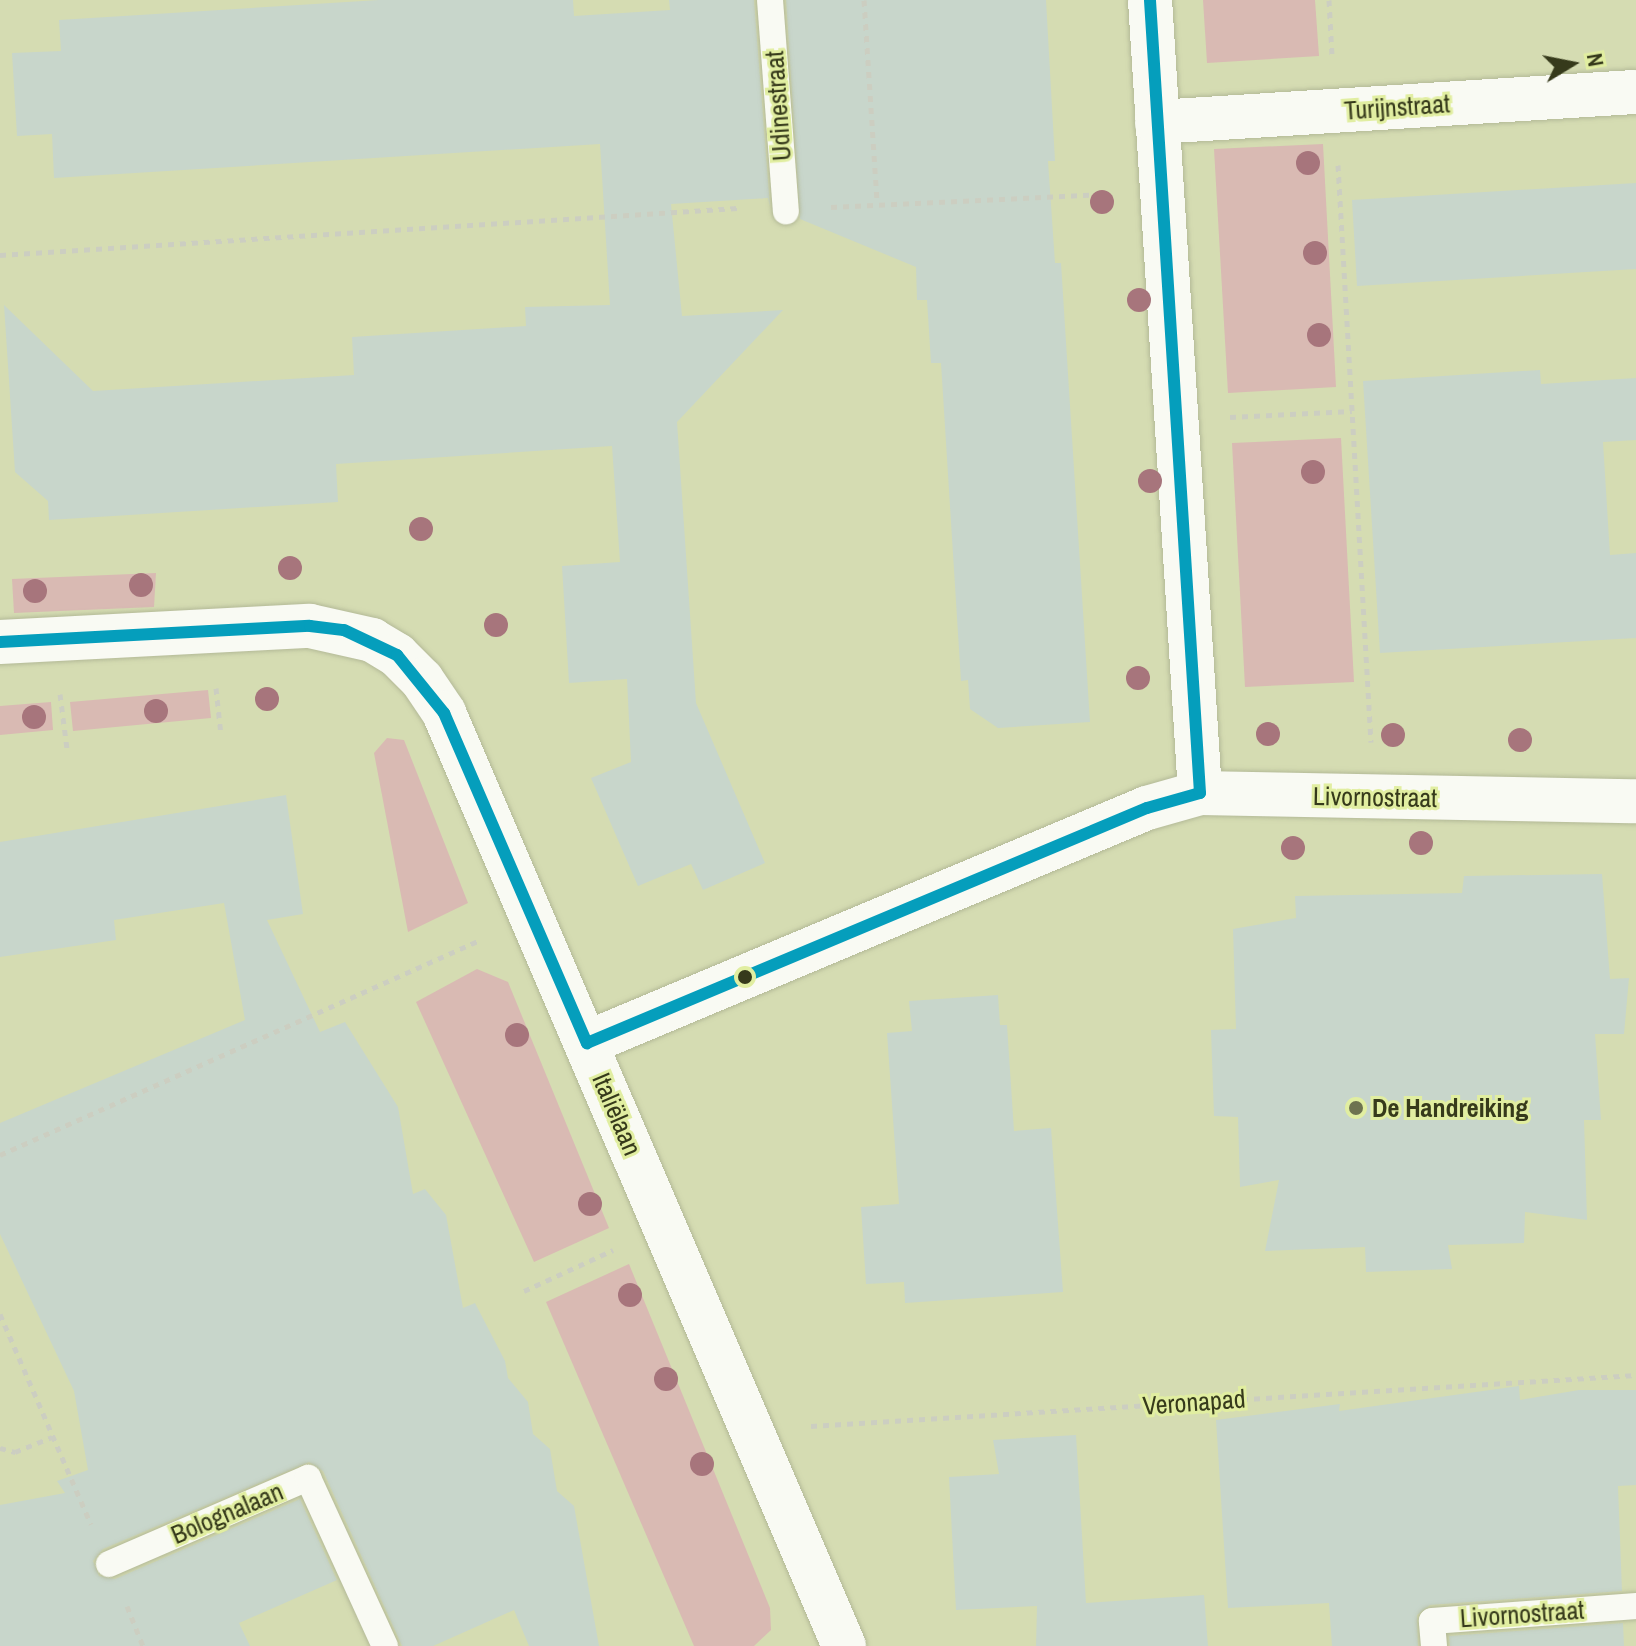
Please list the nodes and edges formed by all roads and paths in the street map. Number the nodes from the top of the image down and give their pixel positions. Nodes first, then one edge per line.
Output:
1 (770, 0) edge
2 (864, 0) edge
3 (1150, 0) edge
4 (1329, 0) edge
5 (1636, 92) edge
6 (1335, 111) junction
7 (1157, 122) junction
8 (1162, 193) junction
9 (877, 203) junction
10 (786, 211) junction
11 (0, 255) edge
12 (1352, 411) junction
13 (1176, 420) junction
14 (0, 642) edge
15 (1200, 793) junction
16 (1374, 797) junction
17 (1636, 801) edge
18 (531, 916) junction
19 (587, 1043) junction
20 (0, 1155) edge
21 (664, 1226) junction
22 (524, 1291) dead end
23 (0, 1314) edge
24 (1636, 1375) edge
25 (752, 1429) junction
26 (52, 1437) junction
27 (0, 1448) edge
28 (109, 1564) junction
29 (1636, 1606) edge
30 (143, 1646) edge
31 (385, 1646) edge
32 (844, 1646) edge
33 (1434, 1646) edge

1 - 10 lane, Udinestraat
2 - 9 path
3 - 7 street
4 - 6 path
5 - 6 street, Turijnstraat
6 - 7 street, Turijnstraat
6 - 12 path
7 - 8 street
8 - 9 path
8 - 13 street
9 - 10 path
10 - 11 path
12 - 13 path
12 - 16 path
13 - 15 street
14 - 18 street, Italiëlaan
15 - 16 street, Livornostraat
15 - 19 street, Livornostraat
16 - 17 street, Livornostraat
18 - 19 street, Italiëlaan
18 - 20 path
19 - 21 street, Italiëlaan
21 - 22 path
21 - 25 street, Italiëlaan
23 - 26 path
24 - 25 path, Veronapad
25 - 32 street, Italiëlaan
26 - 27 path
26 - 28 path
28 - 30 path
28 - 31 lane, Bolognalaan
29 - 33 lane, Livornostraat

